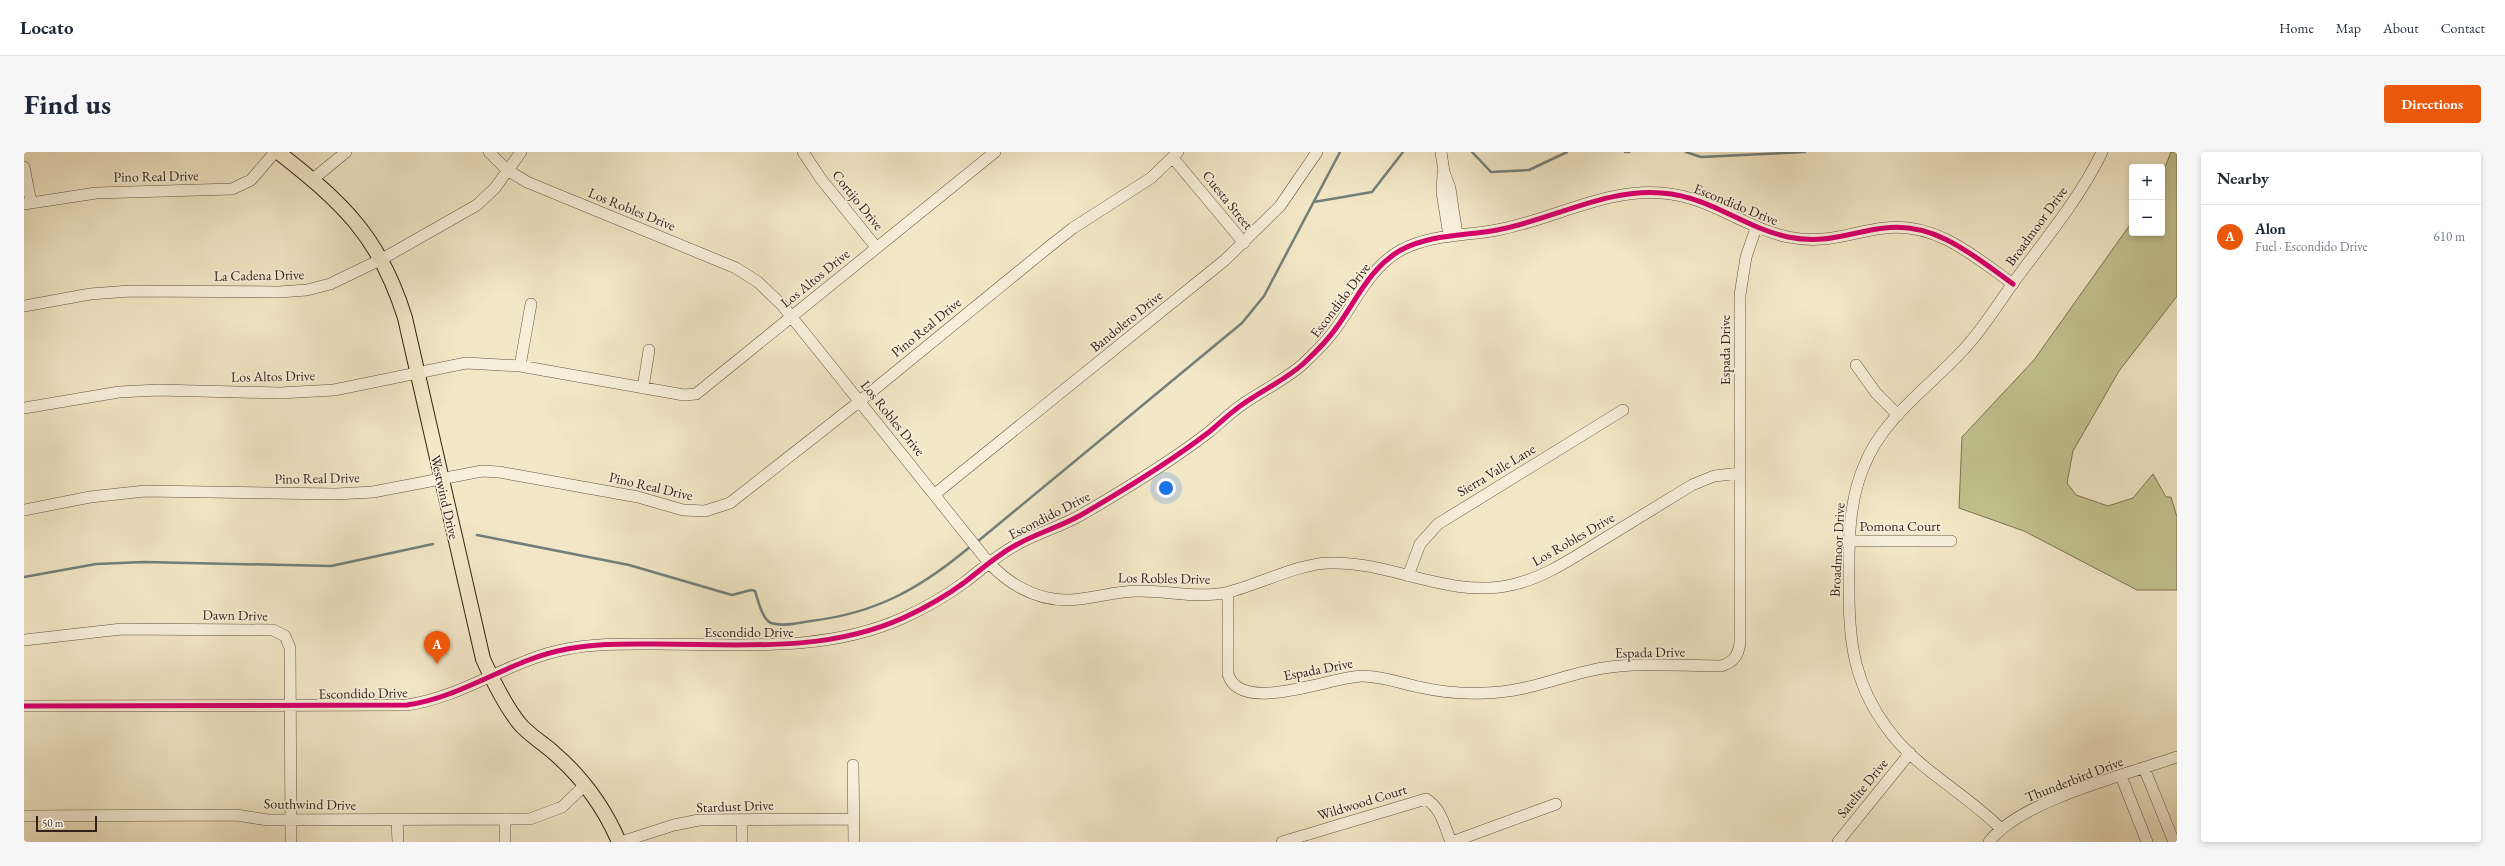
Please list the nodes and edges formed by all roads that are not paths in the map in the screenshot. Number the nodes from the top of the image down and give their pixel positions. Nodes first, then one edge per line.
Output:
1 (275, 152) edge
2 (278, 152) edge
3 (346, 152) edge
4 (489, 152) edge
5 (521, 152) edge
6 (802, 152) edge
7 (995, 152) edge
8 (1317, 152) edge
9 (1441, 152) edge
10 (2102, 152) edge
11 (1175, 155) edge
12 (24, 167) edge
13 (507, 170) junction
14 (313, 179) junction
15 (27, 203) edge
16 (1756, 228) junction
17 (1453, 236) junction
18 (1244, 243) junction
19 (876, 247) junction
20 (382, 259) junction
21 (2013, 284) junction
22 (531, 304) dead end
23 (24, 306) edge
24 (792, 317) junction
25 (650, 350) dead end
26 (1856, 365) dead end
27 (520, 366) junction
28 (417, 372) junction
29 (643, 388) junction
30 (860, 401) junction
31 (24, 408) edge
32 (1623, 410) dead end
33 (1898, 415) junction
34 (1740, 473) junction
35 (441, 479) junction
36 (935, 494) junction
37 (24, 510) edge
38 (1849, 541) junction
39 (1951, 541) dead end
40 (989, 563) junction
41 (1408, 576) junction
42 (1228, 592) junction
43 (24, 640) edge
44 (491, 677) junction
45 (24, 706) edge
46 (290, 706) junction
47 (1910, 753) junction
48 (2177, 757) edge
49 (853, 765) dead end
50 (2144, 768) junction
51 (2121, 776) junction
52 (585, 785) junction
53 (1556, 804) dead end
54 (24, 816) edge
55 (505, 819) junction
56 (853, 819) junction
57 (290, 820) junction
58 (397, 820) junction
59 (742, 820) junction
60 (2001, 829) junction
61 (290, 842) edge
62 (398, 842) edge
63 (505, 842) edge
64 (620, 842) edge
65 (742, 842) edge
66 (854, 842) edge
67 (1282, 842) edge
68 (1452, 842) edge
69 (1838, 842) edge
70 (1989, 842) edge
71 (2147, 842) edge
72 (2174, 842) edge

1 - 15 street, Pino Real Drive
2 - 14 main road, Westwind Drive
3 - 14 street
4 - 13 street, Los Robles Drive
5 - 13 street, La Cadena Drive
6 - 19 street, Cortijo Drive
7 - 19 street, Los Altos Drive
8 - 18 street, Bandolero Drive
9 - 17 street
10 - 21 street, Broadmoor Drive
11 - 18 street, Cuesta Street
11 - 30 street, Pino Real Drive
12 - 15 street
13 - 20 street, La Cadena Drive
13 - 24 street, Los Robles Drive
14 - 20 main road, Westwind Drive
16 - 17 street, Escondido Drive
16 - 21 street, Escondido Drive
16 - 34 street, Espada Drive
17 - 40 street, Escondido Drive
18 - 36 street, Bandolero Drive
19 - 24 street, Los Altos Drive
20 - 23 street, La Cadena Drive
20 - 28 main road, Westwind Drive
21 - 33 street, Broadmoor Drive
22 - 27 street
24 - 29 street, Los Altos Drive
24 - 30 street, Los Robles Drive
25 - 29 street
26 - 33 street
27 - 28 street, Los Altos Drive
27 - 29 street, Los Altos Drive
28 - 31 street, Los Altos Drive
28 - 35 main road, Westwind Drive
30 - 35 street, Pino Real Drive
30 - 36 street, Los Robles Drive
32 - 41 street, Sierra Valle Lane
33 - 38 street, Broadmoor Drive
34 - 41 street, Los Robles Drive
34 - 42 street, Espada Drive
35 - 37 street, Pino Real Drive
35 - 44 main road, Westwind Drive
36 - 40 street, Los Robles Drive
38 - 39 street, Pomona Court
38 - 47 street, Broadmoor Drive
40 - 42 street, Los Robles Drive
40 - 44 street, Escondido Drive
41 - 42 street, Los Robles Drive
43 - 46 street, Dawn Drive
44 - 46 street, Escondido Drive
44 - 52 main road, Westwind Drive
45 - 46 street, Escondido Drive
46 - 57 street, Dawn Drive
47 - 60 street, Broadmoor Drive
47 - 69 street, Satelite Drive
48 - 50 street, Thunderbird Drive
49 - 56 street
50 - 51 street, Thunderbird Drive
50 - 72 street
51 - 60 street, Thunderbird Drive
51 - 71 street
52 - 55 street, Southwind Drive
52 - 64 main road, Westwind Drive
53 - 68 street
54 - 57 street, Southwind Drive
55 - 58 street, Southwind Drive
55 - 63 street
56 - 59 street, Stardust Drive
56 - 66 street
57 - 58 street, Southwind Drive
57 - 61 street, Dawn Drive
58 - 62 street
59 - 64 street, Stardust Drive
59 - 65 street
60 - 70 street, Thunderbird Drive
67 - 68 street, Wildwood Court

